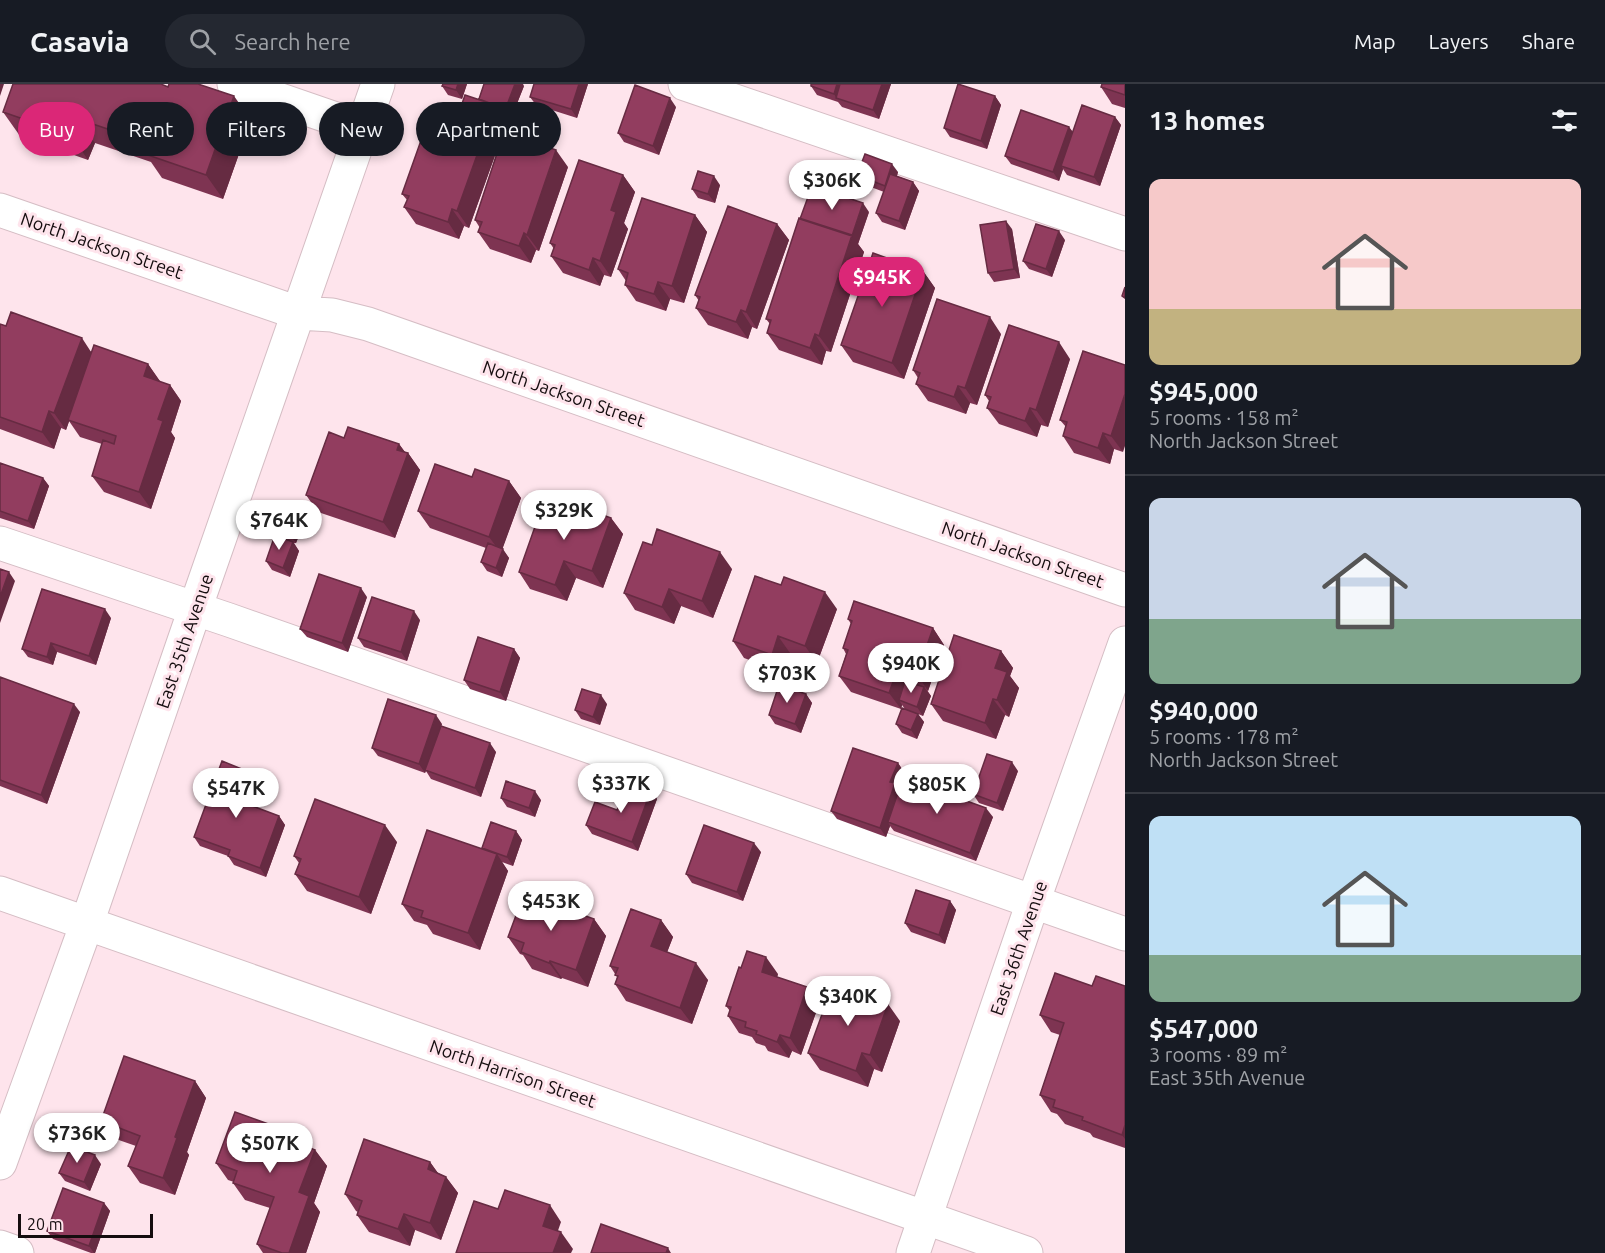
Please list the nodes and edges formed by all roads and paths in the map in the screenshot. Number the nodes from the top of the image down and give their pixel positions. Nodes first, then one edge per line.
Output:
1 (234, 84) edge
2 (378, 84) edge
3 (685, 84) edge
4 (371, 102) edge
5 (319, 113) edge
6 (352, 156) edge
7 (0, 210) edge
8 (1125, 234) edge
9 (298, 313) junction
10 (0, 543) edge
11 (1125, 590) edge
12 (195, 609) junction
13 (1125, 643) edge
14 (0, 893) edge
15 (1034, 902) junction
16 (87, 923) junction
17 (1125, 934) edge
18 (0, 1163) edge
19 (926, 1217) junction
20 (0, 1247) edge
21 (17, 1253) edge
22 (914, 1253) edge
23 (1026, 1253) edge

1 - 5 street
2 - 4 street, East 35th Avenue
3 - 8 street
6 - 9 street, East 35th Avenue
7 - 9 street, North Jackson Street
9 - 11 street, North Jackson Street
9 - 12 street, East 35th Avenue
10 - 12 street
12 - 15 street
12 - 16 street, East 35th Avenue
13 - 15 street, East 36th Avenue
14 - 16 street, North Harrison Street
15 - 17 street
15 - 19 street, East 36th Avenue
16 - 18 street, East 35th Avenue
16 - 19 street, North Harrison Street
19 - 22 street, East 36th Avenue
19 - 23 street, North Harrison Street
20 - 21 street

